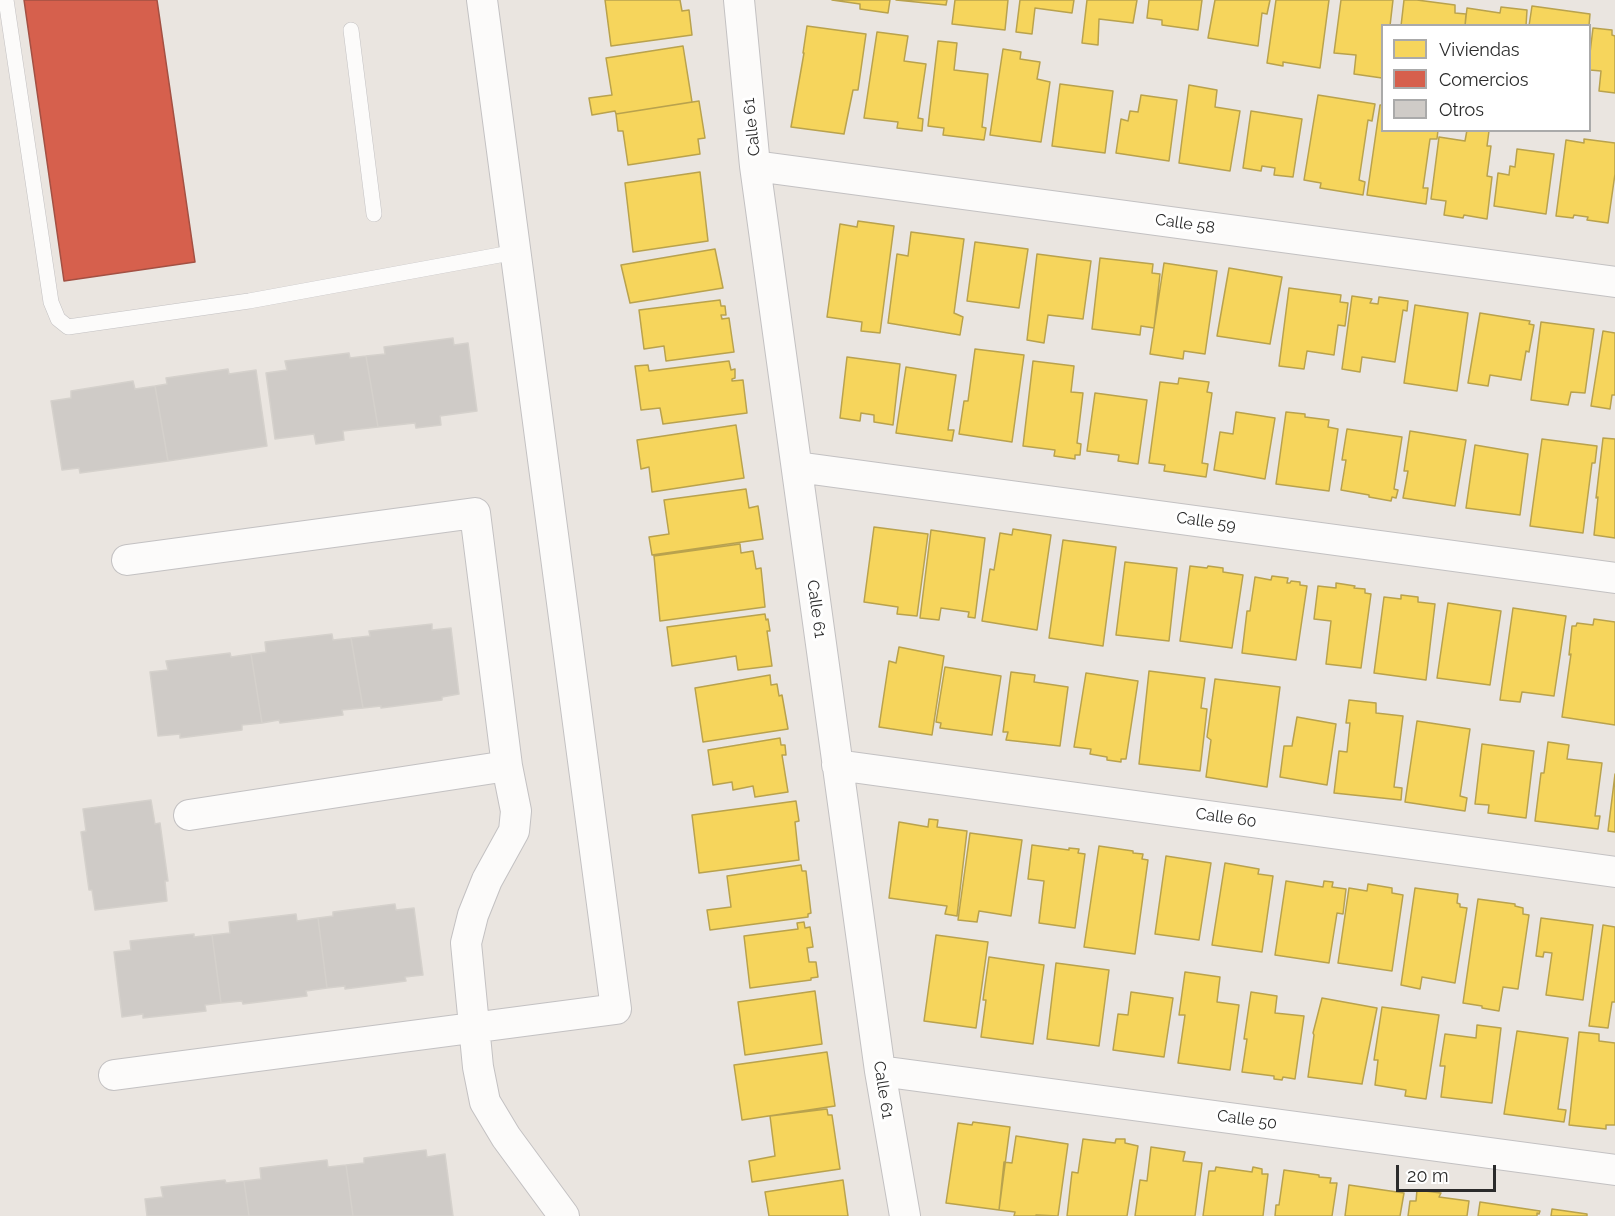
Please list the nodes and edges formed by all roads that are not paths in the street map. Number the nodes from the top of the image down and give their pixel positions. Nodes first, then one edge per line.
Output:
1 (6, 0) edge
2 (482, 0) edge
3 (739, 0) edge
4 (351, 30) dead end
5 (755, 166) junction
6 (374, 214) dead end
7 (516, 252) junction
8 (1615, 282) edge
9 (796, 467) junction
10 (127, 560) dead end
11 (1615, 578) edge
12 (837, 765) junction
13 (507, 766) junction
14 (189, 815) dead end
15 (1615, 872) edge
16 (473, 1028) junction
17 (880, 1071) junction
18 (114, 1075) dead end
19 (1615, 1170) edge
20 (564, 1216) edge
21 (904, 1216) edge

1 - 7 lane
2 - 7 street
3 - 5 street, Calle 61
4 - 6 lane
5 - 8 street, Calle 58
5 - 9 street, Calle 61
7 - 16 street
9 - 11 street, Calle 59
9 - 12 street, Calle 61
10 - 13 street
12 - 15 street, Calle 60
12 - 17 street, Calle 61
13 - 14 street
13 - 16 street
16 - 18 street
16 - 20 street
17 - 19 street, Calle 50
17 - 21 street, Calle 61

